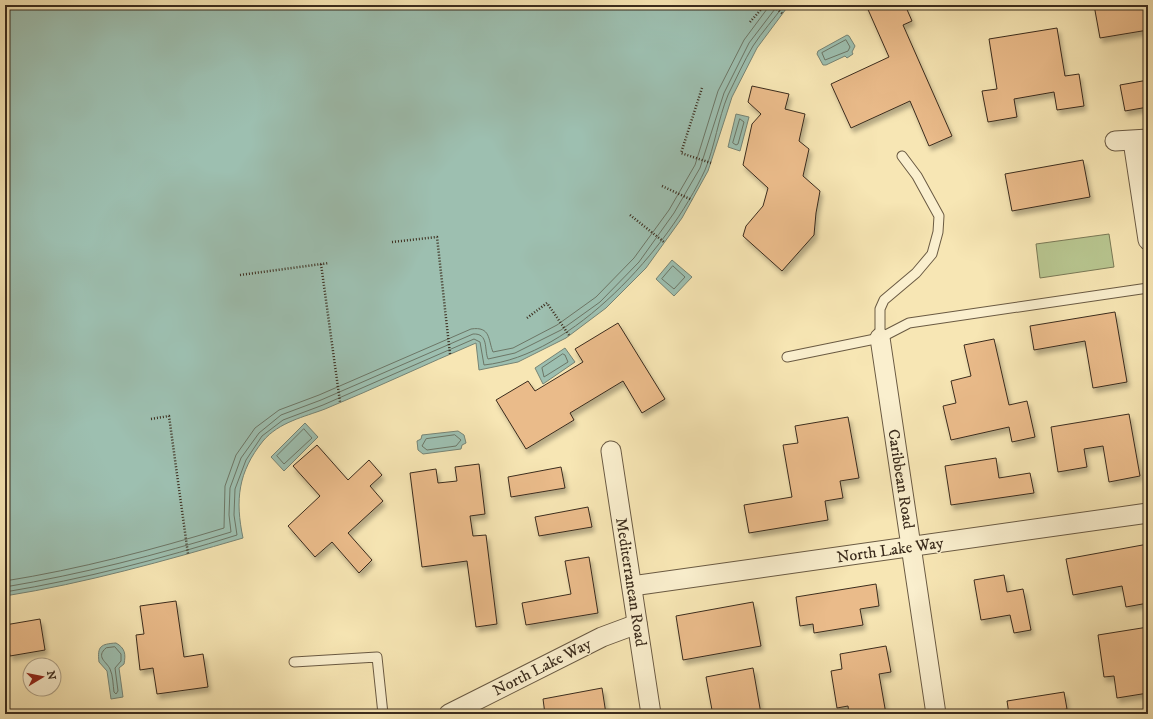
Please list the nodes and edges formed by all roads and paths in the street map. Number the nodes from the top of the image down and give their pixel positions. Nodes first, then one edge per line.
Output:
1 (765, 5) edge
2 (772, 5) edge
3 (782, 14) dead end
4 (750, 22) dead end
5 (702, 88) dead end
6 (1132, 140) edge
7 (902, 156) dead end
8 (711, 163) dead end
9 (662, 186) dead end
10 (692, 200) dead end
11 (630, 215) dead end
12 (1148, 240) edge
13 (392, 242) dead end
14 (664, 242) dead end
15 (329, 263) dead end
16 (321, 264) junction
17 (240, 275) dead end
18 (1148, 288) edge
19 (527, 318) dead end
20 (569, 335) dead end
21 (880, 338) junction
22 (450, 354) dead end
23 (787, 357) dead end
24 (340, 402) dead end
25 (151, 419) dead end
26 (611, 451) dead end
27 (1148, 513) edge
28 (911, 547) junction
29 (188, 554) dead end
30 (632, 586) junction
31 (637, 624) junction
32 (294, 662) dead end
33 (383, 714) edge
34 (450, 714) edge
35 (651, 714) edge
36 (936, 714) edge

1 - 4 path
2 - 3 path
5 - 8 path
6 - 12 street
7 - 21 lane
9 - 10 path
11 - 14 path
13 - 22 path
15 - 16 path
16 - 17 path
16 - 24 path
18 - 21 lane
19 - 20 path
21 - 23 lane
21 - 28 street, Caribbean Road
25 - 29 path
26 - 30 street, Mediterranean Road
27 - 28 street, North Lake Way
28 - 30 street, North Lake Way
28 - 36 street, Caribbean Road
30 - 31 street, Mediterranean Road
31 - 34 street, North Lake Way
31 - 35 street, Mediterranean Road
32 - 33 lane

